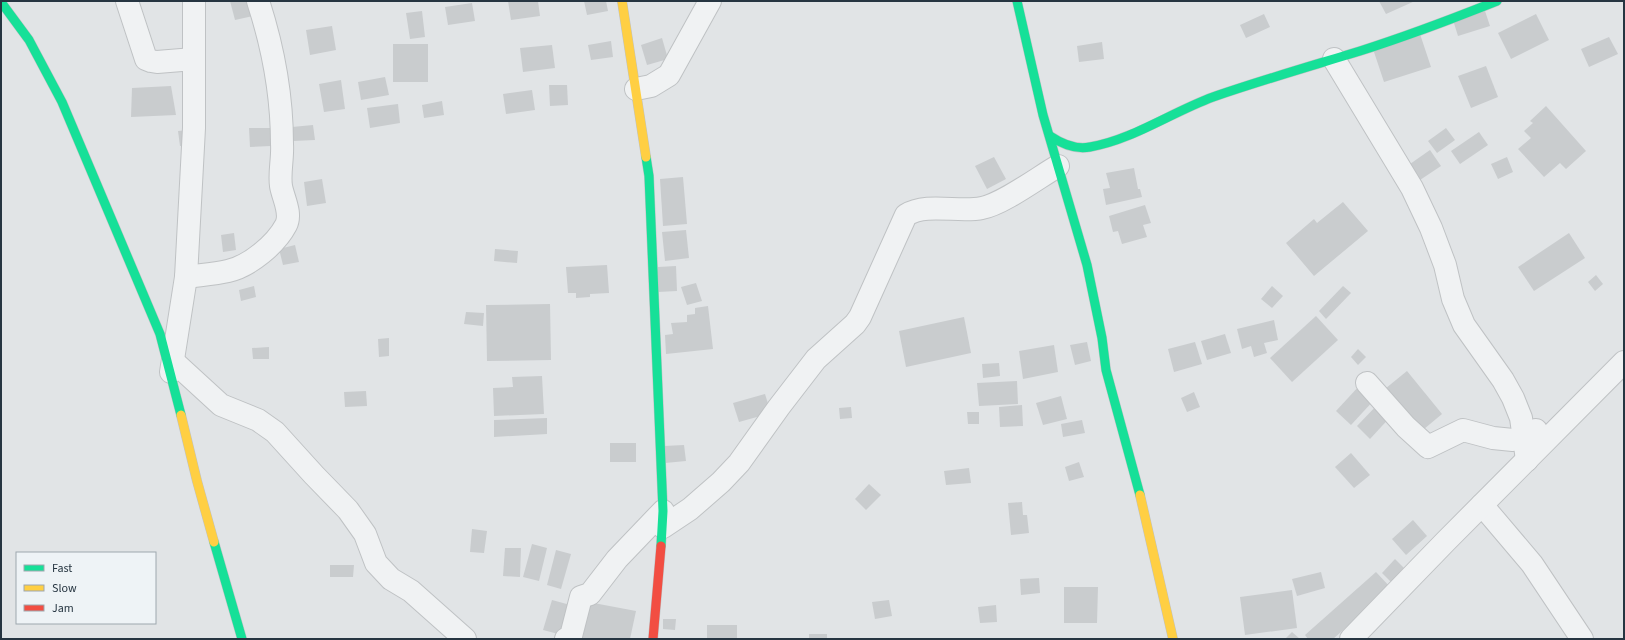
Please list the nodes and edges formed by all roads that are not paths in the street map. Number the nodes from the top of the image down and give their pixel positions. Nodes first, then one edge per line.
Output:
1 (127, 1) edge
2 (194, 1) edge
3 (258, 1) edge
4 (622, 1) edge
5 (710, 1) edge
6 (1017, 1) edge
7 (1497, 1) edge
8 (1, 2) edge
9 (194, 59) junction
10 (1334, 59) junction
11 (636, 89) junction
12 (1050, 136) junction
13 (1058, 166) junction
14 (186, 277) junction
15 (1624, 362) edge
16 (172, 367) junction
17 (1367, 383) dead end
18 (1564, 422) junction
19 (1523, 437) junction
20 (1527, 460) junction
21 (1482, 505) junction
22 (662, 519) junction
23 (242, 639) edge
24 (465, 639) edge
25 (566, 639) edge
26 (653, 639) edge
27 (1173, 639) edge
28 (1351, 639) edge
29 (1582, 639) edge

1 - 9 street
2 - 9 street
3 - 14 street
4 - 11 street
5 - 11 street
6 - 12 street
7 - 10 street
8 - 16 street
9 - 14 street
10 - 12 street
10 - 19 street
11 - 22 street
12 - 13 street
13 - 22 street
13 - 27 street
14 - 16 street
15 - 18 street
16 - 23 street
16 - 24 street
17 - 19 street
18 - 19 street
18 - 20 street
19 - 20 street
20 - 21 street
21 - 28 street
21 - 29 street
22 - 25 street
22 - 26 street

